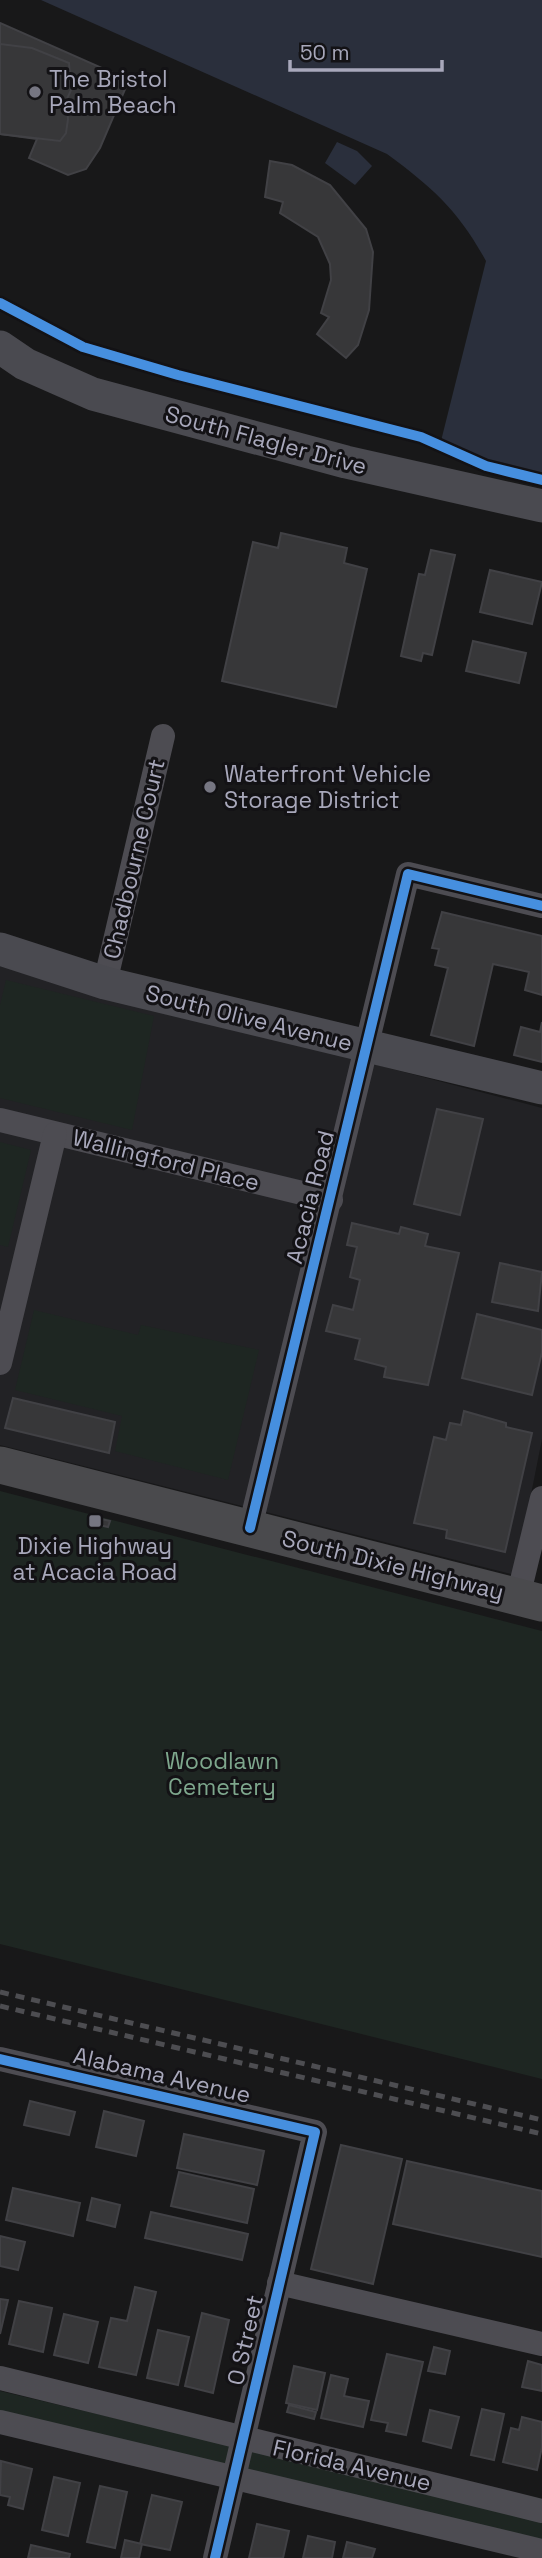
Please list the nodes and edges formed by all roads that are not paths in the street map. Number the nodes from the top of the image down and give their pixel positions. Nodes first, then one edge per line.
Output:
1 (0, 347) edge
2 (542, 506) edge
3 (163, 736) dead end
4 (542, 906) edge
5 (0, 949) edge
6 (105, 983) junction
7 (367, 1046) junction
8 (542, 1088) edge
9 (0, 1120) edge
10 (55, 1134) junction
11 (331, 1200) junction
12 (0, 1363) edge
13 (0, 1465) edge
14 (542, 1498) edge
15 (250, 1528) junction
16 (530, 1600) edge
17 (0, 2059) edge
18 (315, 2132) joint
19 (279, 2283) junction
20 (542, 2344) edge
21 (0, 2378) edge
22 (0, 2422) edge
23 (244, 2440) junction
24 (234, 2477) junction
25 (542, 2511) edge
26 (542, 2551) edge
27 (215, 2558) edge

1 - 2 street, South Flagler Drive
3 - 6 street, Chadbourne Court
4 - 7 street, Acacia Road
5 - 6 street, South Olive Avenue
6 - 7 street, South Olive Avenue
7 - 8 street, South Olive Avenue
7 - 11 street, Acacia Road
9 - 10 street, Wallingford Place
10 - 11 street, Wallingford Place
10 - 12 street
11 - 15 street, Acacia Road
13 - 15 main road, South Dixie Highway
14 - 16 street
15 - 16 main road, South Dixie Highway
17 - 18 street, Alabama Avenue
18 - 19 street, O Street
19 - 20 street
19 - 23 street, O Street
21 - 23 street, Florida Avenue
22 - 24 street, Florida Avenue
23 - 24 street, O Street
23 - 25 street, Florida Avenue
24 - 26 street, Florida Avenue
24 - 27 street, O Street

